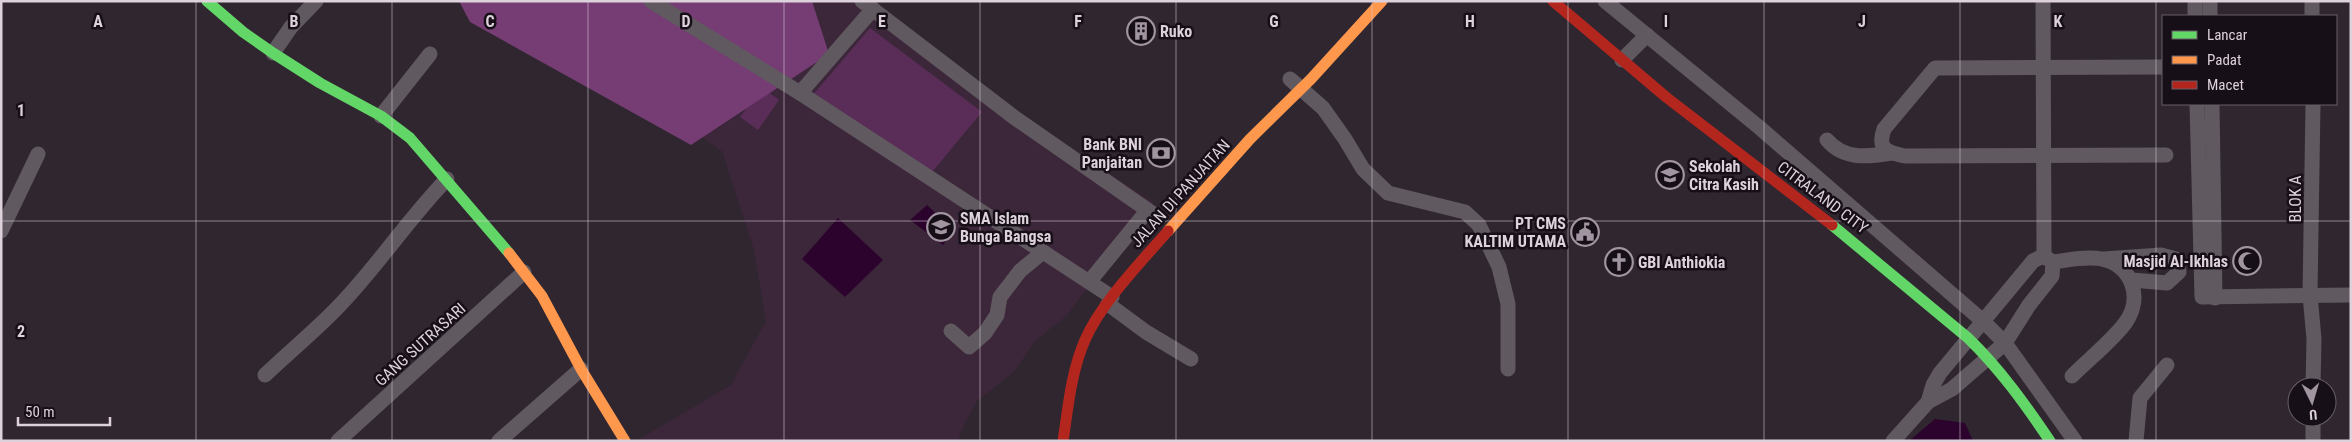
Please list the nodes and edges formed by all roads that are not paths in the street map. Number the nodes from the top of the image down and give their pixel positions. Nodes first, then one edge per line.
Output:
1 (207, 1) edge
2 (316, 1) edge
3 (651, 1) edge
4 (1382, 1) edge
5 (1553, 1) edge
6 (1605, 1) edge
7 (2043, 1) edge
8 (2195, 1) edge
9 (2210, 1) edge
10 (2312, 1) edge
11 (868, 5) edge
12 (2195, 15) edge
13 (2210, 15) edge
14 (2312, 15) edge
15 (1646, 35) junction
16 (273, 53) junction
17 (430, 54) dead end
18 (1622, 60) junction
19 (2044, 66) junction
20 (2162, 67) edge
21 (1293, 82) junction
22 (800, 93) junction
23 (2197, 105) edge
24 (2212, 105) edge
25 (2313, 105) edge
26 (381, 116) junction
27 (1827, 140) dead end
28 (1891, 153) junction
29 (38, 154) dead end
30 (2044, 154) junction
31 (2166, 155) dead end
32 (447, 179) junction
33 (1, 231) edge
34 (1043, 252) junction
35 (2049, 259) junction
36 (2104, 259) junction
37 (524, 272) junction
38 (1111, 278) dead end
39 (2132, 280) junction
40 (1101, 294) junction
41 (2310, 295) junction
42 (2351, 295) edge
43 (2215, 298) junction
44 (1984, 322) junction
45 (952, 331) dead end
46 (1968, 338) junction
47 (2005, 343) junction
48 (1989, 358) junction
49 (1191, 359) dead end
50 (2167, 365) dead end
51 (581, 369) junction
52 (1508, 369) dead end
53 (265, 374) dead end
54 (2072, 376) dead end
55 (2313, 377) edge
56 (1928, 402) junction
57 (2313, 427) edge
58 (338, 441) edge
59 (499, 441) edge
60 (625, 441) edge
61 (1063, 441) edge
62 (1893, 441) edge
63 (2050, 441) edge
64 (2074, 441) edge
65 (2136, 441) edge
66 (2313, 441) edge

1 - 16 main road
2 - 16 street
3 - 22 street
4 - 21 main road, JALAN DI PANJAITAN
5 - 18 main road, CITRALAND CITY
6 - 15 street, CITRALAND CITY
7 - 19 street
8 - 12 street
9 - 13 street
10 - 14 street
11 - 22 street
11 - 40 street
15 - 18 street
15 - 44 street, CITRALAND CITY
16 - 26 main road
17 - 26 street
18 - 46 main road, CITRALAND CITY
19 - 20 street
19 - 28 street
19 - 30 street
21 - 40 main road, JALAN DI PANJAITAN
21 - 52 street
22 - 34 street
23 - 43 street
24 - 43 street
25 - 41 street, BLOK A
26 - 32 main road
27 - 28 street
28 - 30 street
29 - 33 street
30 - 31 street
30 - 35 street
32 - 37 main road
32 - 53 street
34 - 40 street
34 - 45 street
35 - 36 street
35 - 44 street
35 - 47 street
36 - 39 street
36 - 39 street
37 - 51 main road
37 - 58 street, GANG SUTRASARI
38 - 40 main road
39 - 54 street
40 - 49 street
40 - 61 main road, JALAN DI PANJAITAN
41 - 42 street
41 - 43 street
41 - 55 street, BLOK A
44 - 46 street
44 - 47 street, CITRALAND CITY
46 - 48 main road, CITRALAND CITY
46 - 56 street
47 - 48 street
47 - 64 street, CITRALAND CITY
48 - 56 street
48 - 63 main road, CITRALAND CITY
50 - 65 street
51 - 59 street
51 - 60 main road
56 - 62 street
57 - 66 street

